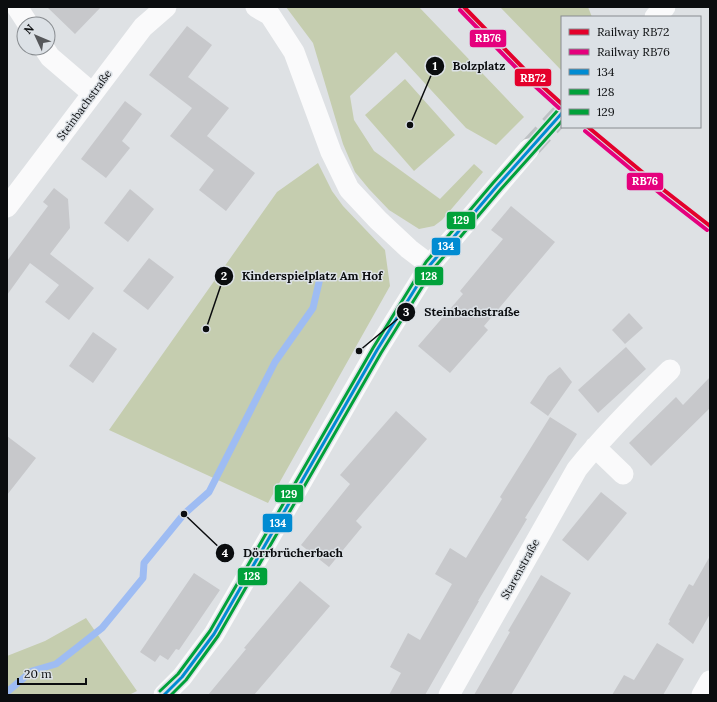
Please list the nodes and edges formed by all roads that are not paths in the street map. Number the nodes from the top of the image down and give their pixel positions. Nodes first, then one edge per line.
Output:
1 (17, 7) edge
2 (166, 7) edge
3 (256, 7) edge
4 (665, 7) edge
5 (23, 16) edge
6 (656, 16) edge
7 (49, 56) edge
8 (92, 93) junction
9 (529, 149) tunnel mouth
10 (7, 208) edge
11 (430, 265) junction
12 (670, 370) dead end
13 (595, 447) junction
14 (623, 474) dead end
15 (710, 680) edge
16 (164, 695) edge
17 (449, 695) edge
18 (702, 695) edge

1 - 5 street
2 - 8 street, Steinbachstraße
3 - 11 street
4 - 6 street
7 - 8 street
8 - 10 street, Steinbachstraße
9 - 11 street
11 - 16 street
12 - 13 street, Starenstraße
13 - 14 street
13 - 17 street, Starenstraße
15 - 18 street

